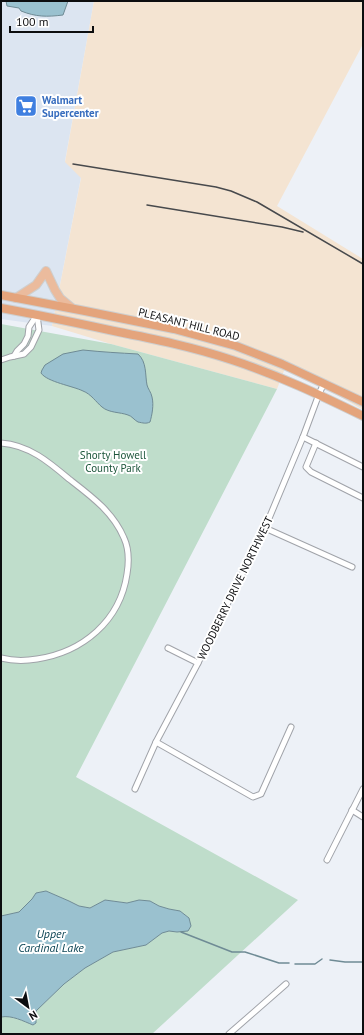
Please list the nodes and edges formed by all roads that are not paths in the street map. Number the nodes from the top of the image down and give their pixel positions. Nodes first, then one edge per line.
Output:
1 (1, 295) edge
2 (16, 298) junction
3 (1, 308) edge
4 (72, 308) junction
5 (37, 315) junction
6 (14, 356) junction
7 (1, 360) edge
8 (324, 383) junction
9 (319, 394) junction
10 (363, 402) edge
11 (363, 416) edge
12 (303, 437) junction
13 (1, 443) edge
14 (316, 444) junction
15 (363, 467) edge
16 (363, 498) edge
17 (265, 528) junction
18 (352, 568) dead end
19 (168, 648) dead end
20 (1, 658) edge
21 (198, 663) junction
22 (291, 727) dead end
23 (156, 742) junction
24 (135, 789) dead end
25 (363, 789) edge
26 (352, 810) junction
27 (363, 817) edge
28 (327, 860) dead end
29 (286, 984) dead end
30 (229, 1034) edge

1 - 2 highway, PLEASANT HILL ROAD
2 - 4 highway, PLEASANT HILL ROAD
2 - 4 main road
3 - 5 highway, PLEASANT HILL ROAD
4 - 8 highway, PLEASANT HILL ROAD
5 - 6 street
5 - 6 street
5 - 9 highway, PLEASANT HILL ROAD
6 - 7 street
8 - 9 street, WOODBERRY DRIVE NORTHWEST
8 - 10 highway, PLEASANT HILL ROAD
9 - 11 highway, PLEASANT HILL ROAD
9 - 12 street, WOODBERRY DRIVE NORTHWEST
12 - 14 street
12 - 17 street, WOODBERRY DRIVE NORTHWEST
13 - 20 street
14 - 15 street
14 - 16 street
17 - 18 street
17 - 21 street, WOODBERRY DRIVE NORTHWEST
19 - 21 street
21 - 23 street, WOODBERRY DRIVE NORTHWEST
22 - 23 street
23 - 24 street, WOODBERRY DRIVE NORTHWEST
25 - 26 street
26 - 27 street
26 - 28 street
29 - 30 street

